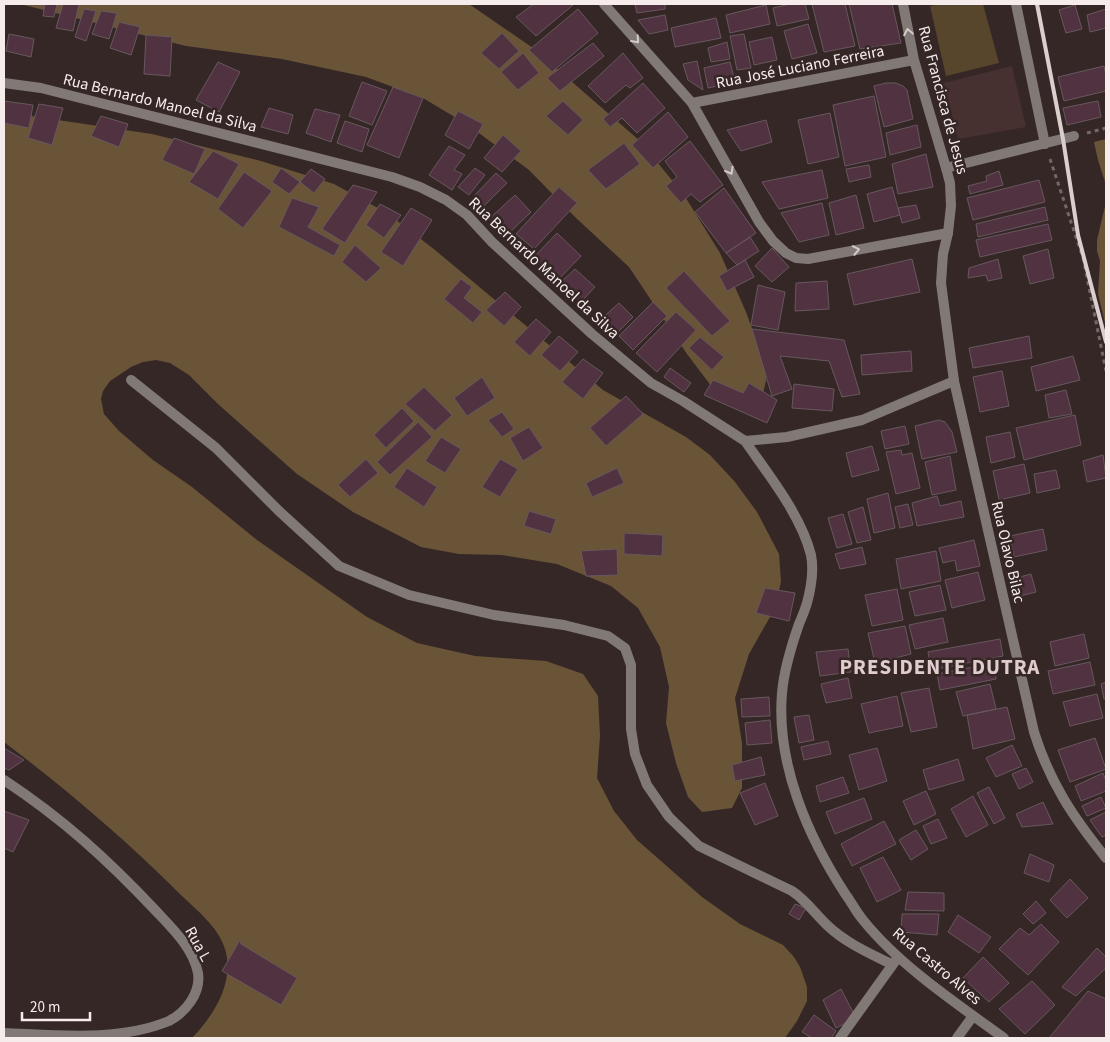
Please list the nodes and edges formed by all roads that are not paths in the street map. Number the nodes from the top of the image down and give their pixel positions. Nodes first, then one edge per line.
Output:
1 (604, 4) edge
2 (903, 4) edge
3 (1016, 4) edge
4 (914, 60) junction
5 (4, 83) edge
6 (692, 104) junction
7 (1074, 136) dead end
8 (1046, 144) junction
9 (946, 168) junction
10 (948, 233) junction
11 (131, 380) dead end
12 (954, 382) junction
13 (745, 440) junction
14 (4, 780) edge
15 (1106, 858) edge
16 (895, 961) junction
17 (973, 1016) junction
18 (4, 1033) edge
19 (840, 1038) edge
20 (957, 1038) edge
21 (1004, 1038) edge

1 -> 6 street
4 -> 2 street, Rua Francisca de Jesus
3 - 8 street
4 - 6 street, Rua José Luciano Ferreira
4 - 9 street, Rua Francisca de Jesus
5 - 13 street, Rua Bernardo Manoel da Silva
6 -> 10 street
7 - 8 street
8 - 9 street
9 - 10 street, Rua Francisca de Jesus
10 - 12 street, Rua Olavo Bilac
11 - 16 street
12 - 13 street
12 - 15 street, Rua Olavo Bilac
13 - 16 street, Rua Castro Alves
14 - 18 street, Rua L
16 - 17 street, Rua Castro Alves
16 - 19 street
17 - 20 street
17 - 21 street, Rua Castro Alves

